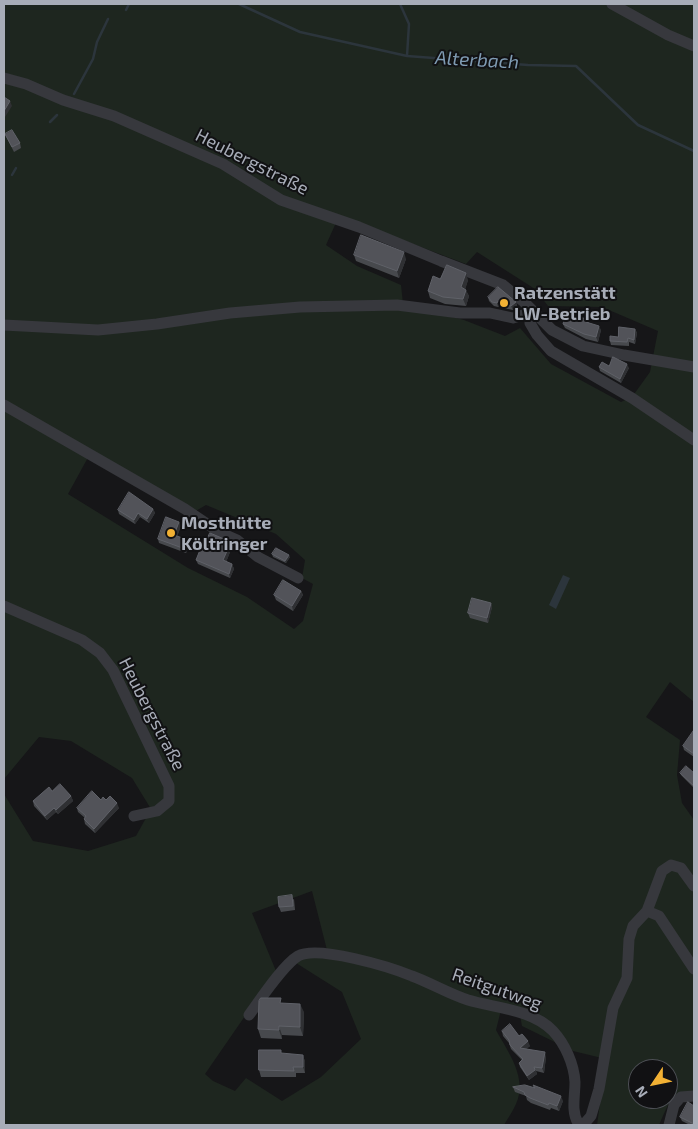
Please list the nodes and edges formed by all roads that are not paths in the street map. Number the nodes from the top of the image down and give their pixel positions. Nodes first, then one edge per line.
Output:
1 (612, 4) edge
2 (694, 46) edge
3 (4, 78) edge
4 (533, 312) junction
5 (4, 325) edge
6 (694, 367) edge
7 (4, 405) edge
8 (694, 440) edge
9 (298, 578) dead end
10 (4, 606) edge
11 (134, 816) dead end
12 (694, 886) edge
13 (647, 911) junction
14 (694, 969) edge
15 (249, 1015) dead end
16 (694, 1096) edge
17 (669, 1125) edge

1 - 2 street
3 - 4 street, Heubergstraße
4 - 5 street
4 - 6 street, Heubergstraße
4 - 8 street
7 - 9 street
10 - 11 street, Heubergstraße
12 - 13 street
13 - 14 street
13 - 15 street, Reitgutweg
16 - 17 street

